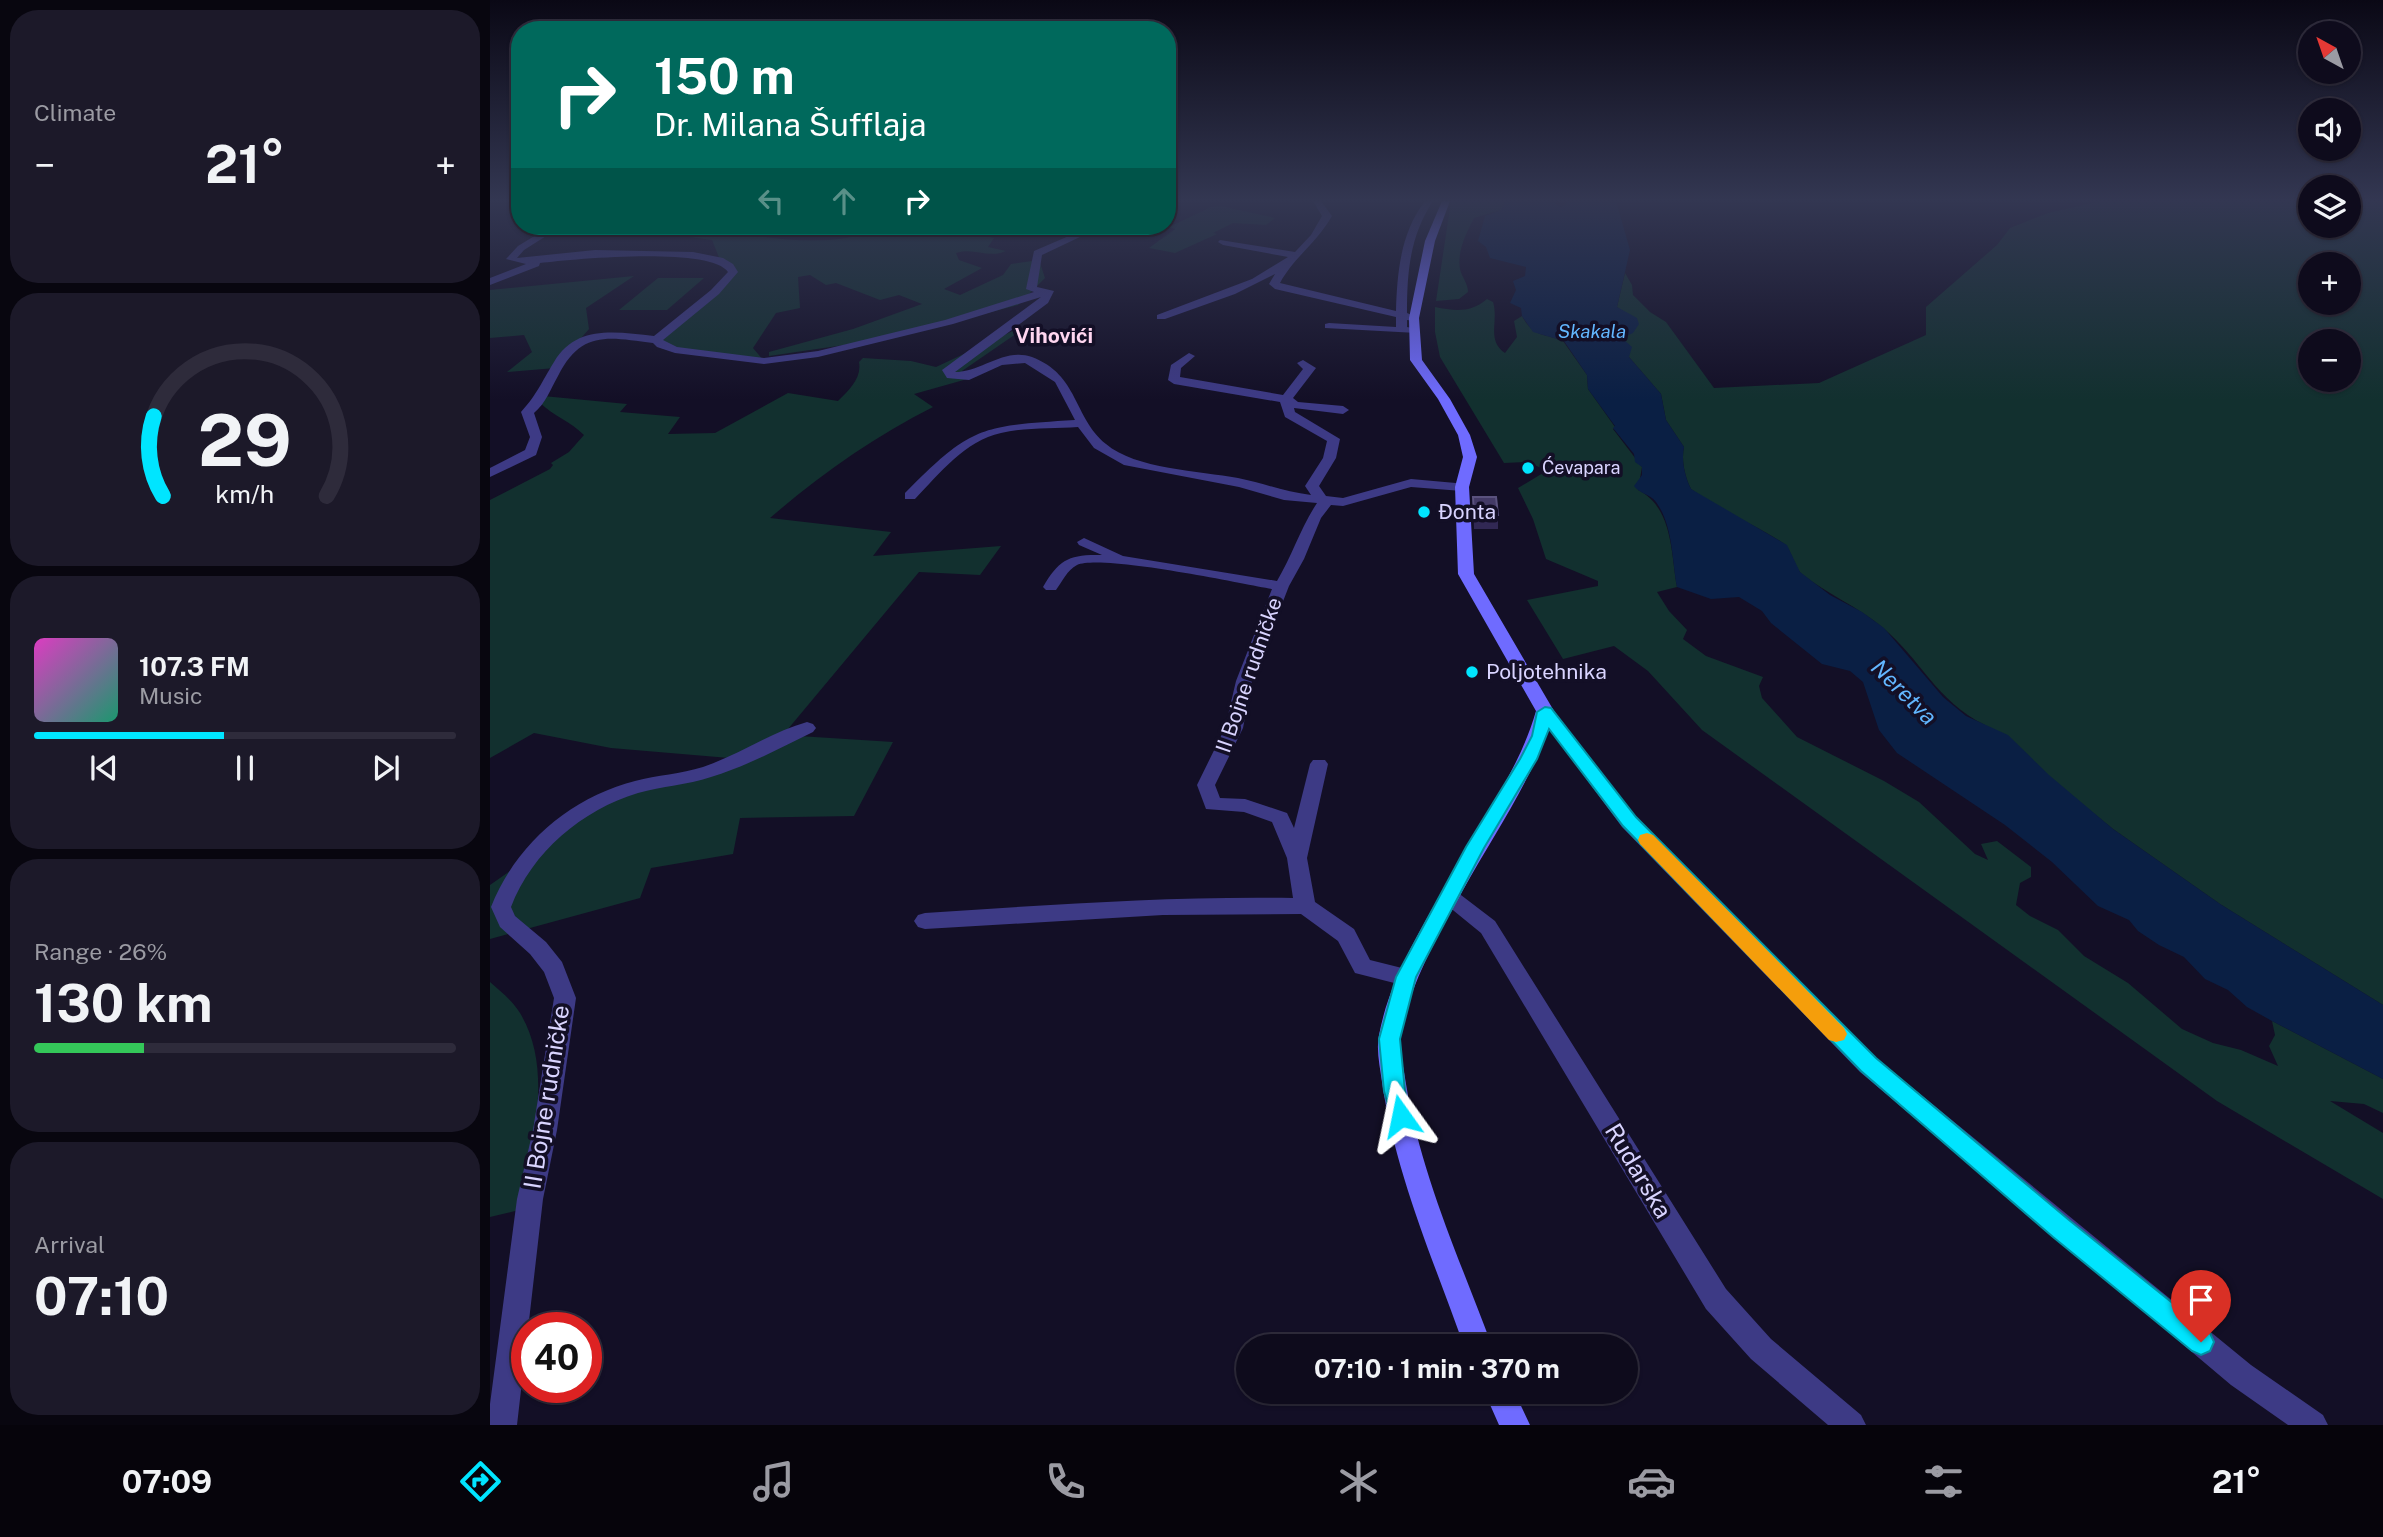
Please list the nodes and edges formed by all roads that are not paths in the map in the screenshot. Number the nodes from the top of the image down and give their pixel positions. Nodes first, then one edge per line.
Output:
1 (528, 268) edge
2 (731, 268) edge
3 (1035, 268) edge
4 (1280, 268) edge
5 (1283, 268) edge
6 (1406, 268) edge
7 (1425, 268) edge
8 (490, 282) edge
9 (1049, 291) junction
10 (1179, 296) dead end
11 (1194, 304) junction
12 (1401, 314) junction
13 (1161, 317) dead end
14 (1415, 318) junction
15 (1329, 326) dead end
16 (1402, 331) junction
17 (1416, 331) junction
18 (656, 340) junction
19 (1189, 356) dead end
20 (1303, 363) dead end
21 (1286, 399) junction
22 (1343, 410) dead end
23 (1083, 423) junction
24 (490, 473) edge
25 (1462, 487) junction
26 (910, 496) dead end
27 (1324, 501) junction
28 (1084, 542) dead end
29 (1134, 561) junction
30 (1281, 586) junction
31 (1051, 587) dead end
32 (1545, 712) junction
33 (807, 728) dead end
34 (1319, 764) dead end
35 (1297, 858) junction
36 (1450, 897) junction
37 (1306, 905) junction
38 (925, 921) dead end
39 (1406, 977) junction
40 (1474, 1334) edge
41 (1504, 1404) edge
42 (502, 1425) edge
43 (1515, 1425) edge
44 (1851, 1425) edge
45 (2313, 1425) edge

1 - 8 street
2 - 18 street
3 - 9 street
4 - 11 street
5 - 12 street
6 - 12 street
7 - 14 street
9 - 18 street
9 - 23 street
10 - 11 street
11 - 13 street
12 - 14 street
12 - 16 street
14 - 17 street
15 - 16 street
16 - 17 street
17 - 25 street
18 - 24 street
19 - 21 street
20 - 21 street
21 - 22 street
21 - 27 street
23 - 26 street
23 - 27 street
25 - 27 street
25 - 32 street
27 - 30 street, II Bojne rudničke
28 - 29 street, II Bojne rudničke
29 - 30 street, II Bojne rudničke
29 - 31 street, II Bojne rudničke
30 - 35 street, II Bojne rudničke
32 - 36 street
32 - 45 street
33 - 42 street, II Bojne rudničke
34 - 35 street
35 - 37 street, II Bojne rudničke
36 - 39 street
36 - 44 street, Rudarska
37 - 38 street
37 - 39 street
39 - 40 street
41 - 43 street

